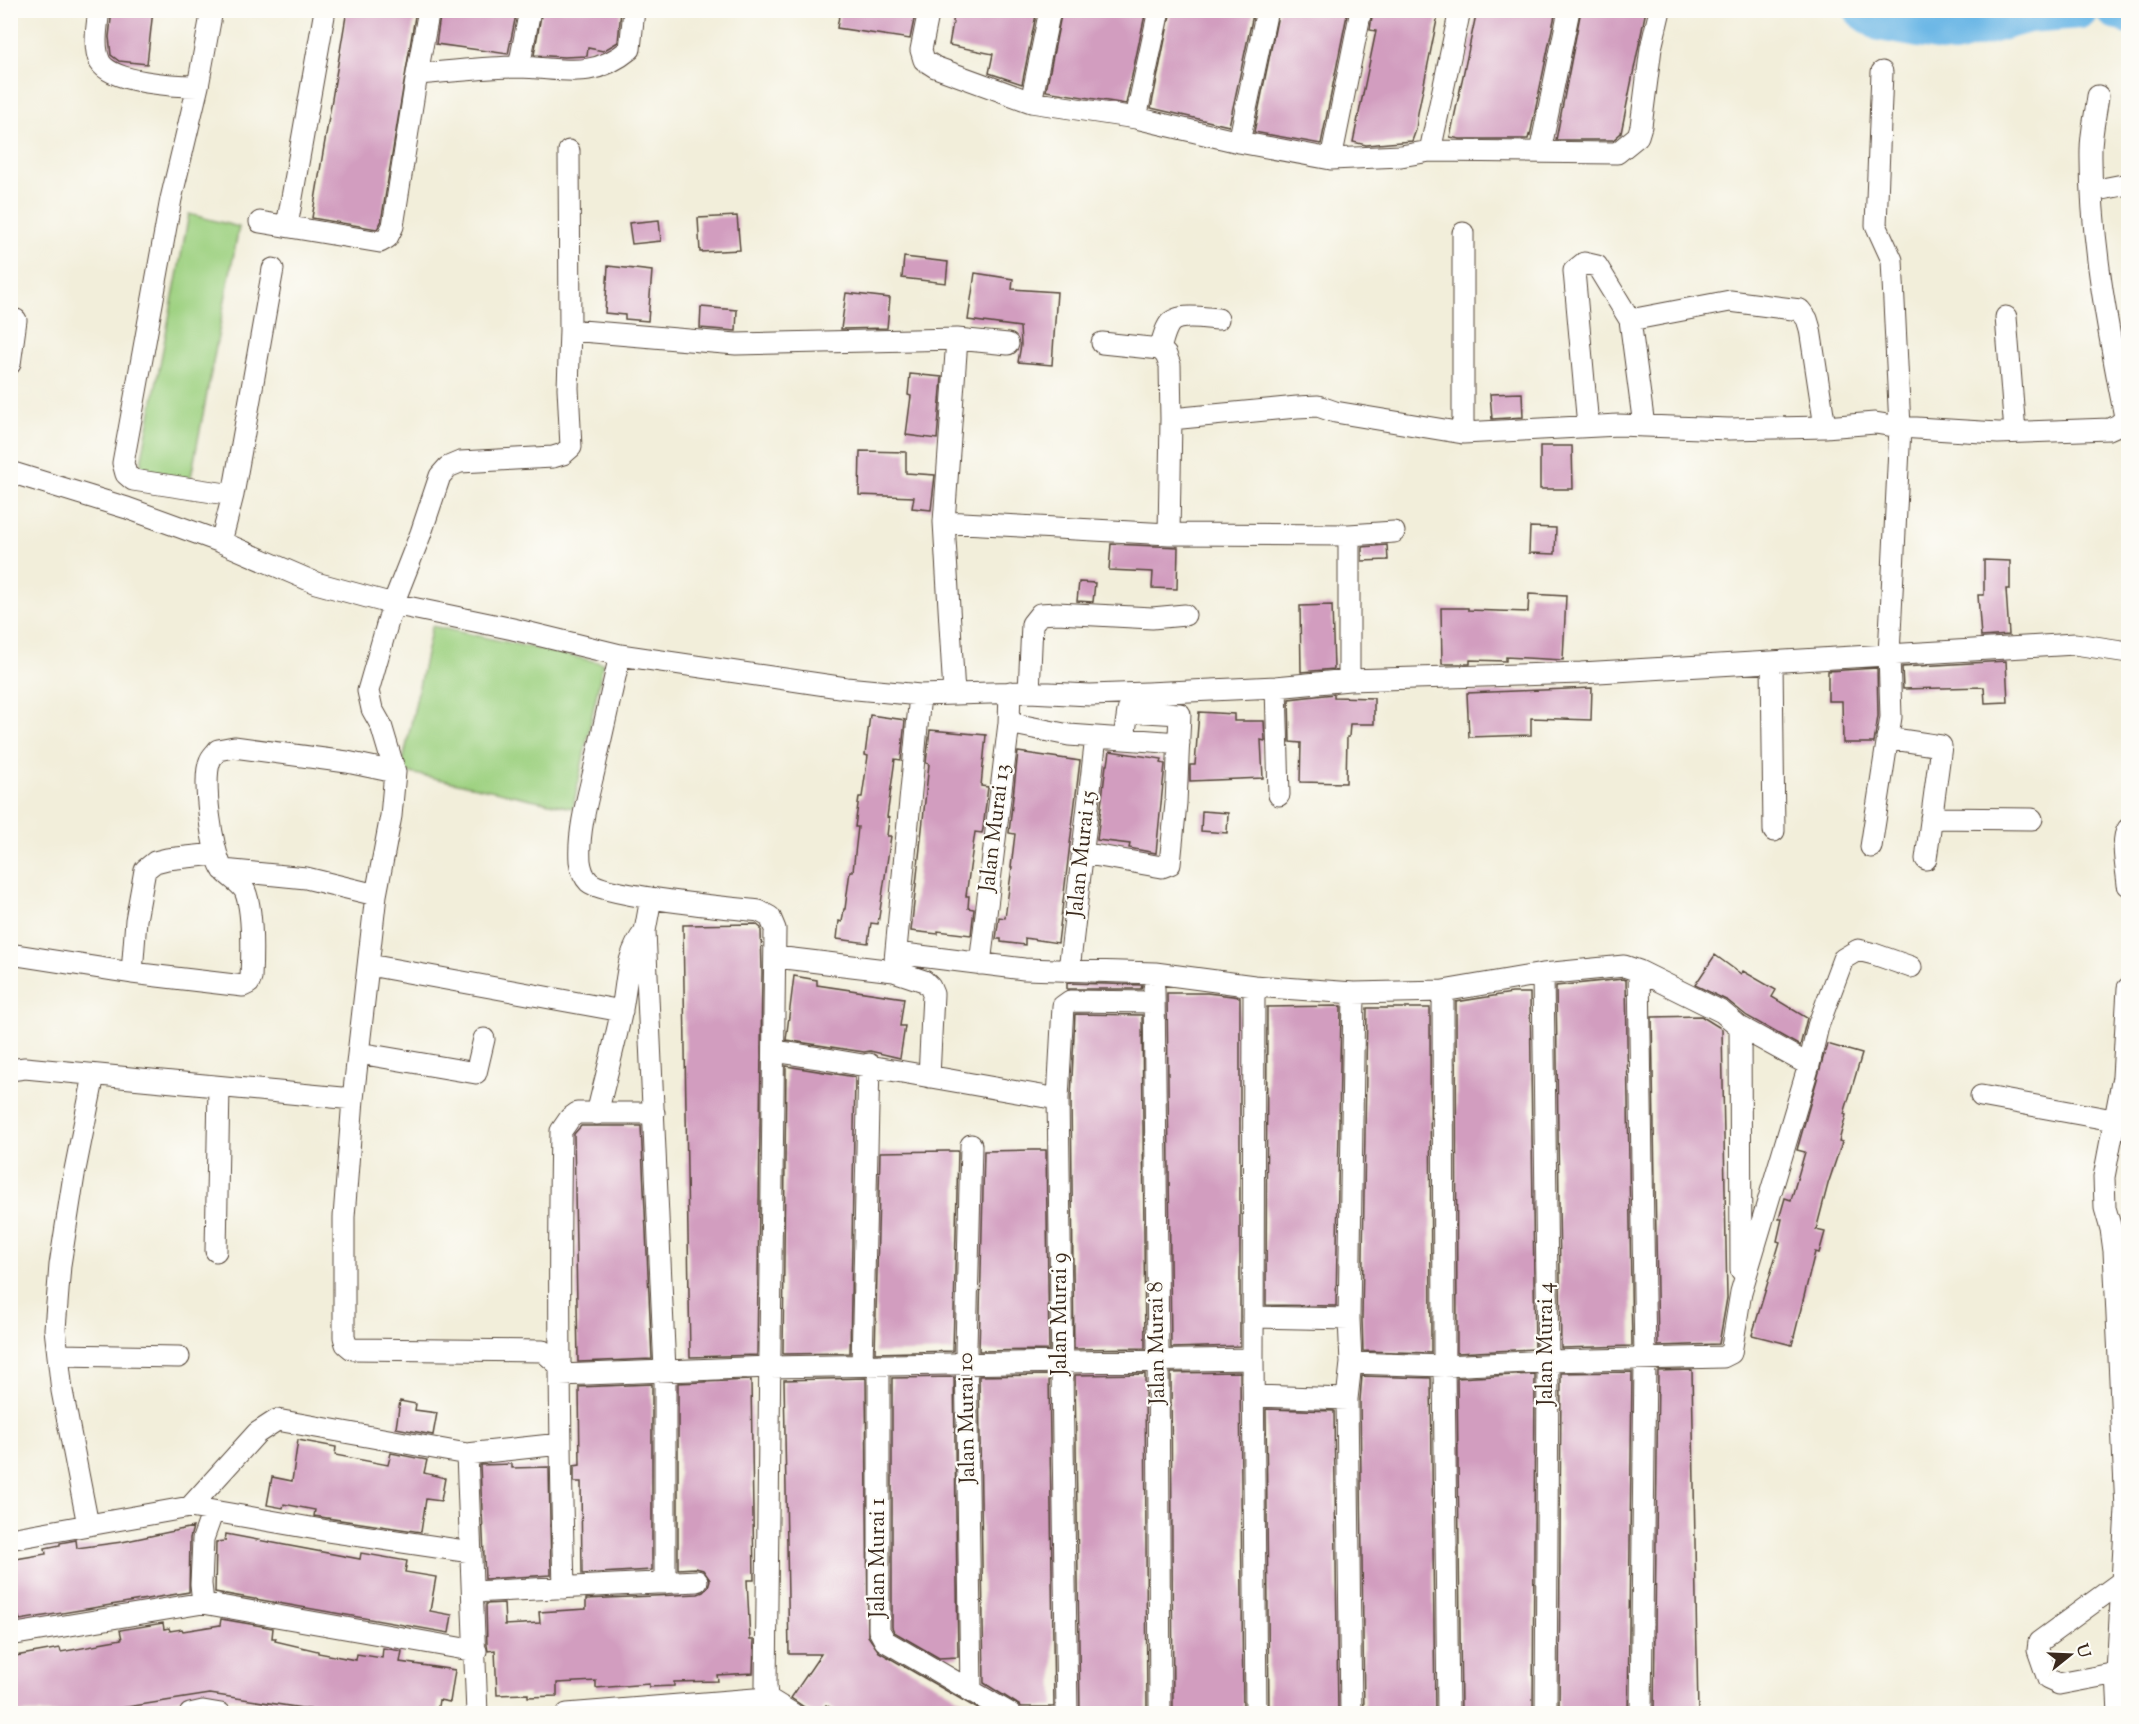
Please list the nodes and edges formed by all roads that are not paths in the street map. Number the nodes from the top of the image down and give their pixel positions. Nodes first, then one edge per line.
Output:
1 (99, 10) edge
2 (212, 10) edge
3 (325, 10) edge
4 (429, 10) edge
5 (530, 10) edge
6 (634, 10) edge
7 (929, 10) edge
8 (1050, 10) edge
9 (1159, 10) edge
10 (1267, 10) edge
11 (1361, 10) edge
12 (1460, 10) edge
13 (1569, 10) edge
14 (1660, 10) edge
15 (519, 68) junction
16 (1882, 72) dead end
17 (417, 74) junction
18 (198, 86) junction
19 (2098, 96) dead end
20 (1031, 102) junction
21 (1136, 118) junction
22 (1239, 142) junction
23 (569, 151) dead end
24 (1430, 151) junction
25 (1540, 152) junction
26 (1331, 159) junction
27 (2128, 184) edge
28 (2092, 191) junction
29 (260, 222) dead end
30 (287, 226) junction
31 (1463, 233) dead end
32 (273, 269) dead end
33 (2006, 317) dead end
34 (1218, 319) dead end
35 (16, 320) dead end
36 (1630, 320) junction
37 (570, 330) junction
38 (957, 339) junction
39 (1102, 343) dead end
40 (1008, 344) dead end
41 (1160, 349) junction
42 (10, 364) edge
43 (2127, 416) edge
44 (1172, 419) junction
45 (1588, 426) junction
46 (1644, 426) junction
47 (1825, 427) junction
48 (1900, 427) junction
49 (2015, 432) junction
50 (1463, 433) junction
51 (10, 472) edge
52 (233, 495) junction
53 (944, 522) junction
54 (1394, 532) dead end
55 (1169, 534) junction
56 (1349, 535) junction
57 (222, 542) junction
58 (393, 604) junction
59 (1185, 615) dead end
60 (2128, 652) edge
61 (620, 655) junction
62 (1889, 655) junction
63 (1772, 662) junction
64 (1348, 680) junction
65 (1276, 687) junction
66 (1020, 692) junction
67 (954, 694) junction
68 (920, 695) junction
69 (1010, 723) junction
70 (1096, 737) junction
71 (1124, 738) junction
72 (1887, 738) junction
73 (1179, 743) junction
74 (395, 772) junction
75 (1279, 795) dead end
76 (1931, 818) junction
77 (2032, 819) dead end
78 (2128, 829) edge
79 (1774, 831) dead end
80 (1871, 847) dead end
81 (1082, 853) junction
82 (1926, 859) dead end
83 (219, 862) junction
84 (2128, 885) edge
85 (376, 895) junction
86 (651, 898) junction
87 (645, 931) junction
88 (10, 954) edge
89 (776, 957) junction
90 (895, 962) junction
91 (980, 964) junction
92 (369, 965) junction
93 (1911, 967) dead end
94 (1070, 970) junction
95 (1639, 971) junction
96 (132, 973) junction
97 (1155, 973) junction
98 (1544, 974) junction
99 (1254, 986) junction
100 (2128, 988) edge
101 (1443, 991) junction
102 (1354, 993) junction
103 (1153, 1002) junction
104 (622, 1011) junction
105 (1740, 1027) junction
106 (484, 1039) dead end
107 (774, 1051) junction
108 (358, 1053) junction
109 (869, 1065) junction
110 (1809, 1065) junction
111 (10, 1070) edge
112 (94, 1075) junction
113 (929, 1077) junction
114 (2126, 1077) edge
115 (219, 1087) junction
116 (1982, 1096) dead end
117 (354, 1099) junction
118 (1058, 1099) junction
119 (654, 1113) junction
120 (597, 1114) junction
121 (2113, 1120) junction
122 (972, 1145) dead end
123 (216, 1251) dead end
124 (2121, 1251) edge
125 (1741, 1292) junction
126 (1253, 1317) junction
127 (1349, 1319) junction
128 (2123, 1344) edge
129 (58, 1355) junction
130 (179, 1357) dead end
131 (1253, 1359) junction
132 (1645, 1360) junction
133 (1158, 1361) junction
134 (1548, 1361) junction
135 (1061, 1363) junction
136 (1351, 1363) junction
137 (967, 1364) junction
138 (870, 1365) junction
139 (1443, 1366) junction
140 (770, 1367) junction
141 (665, 1370) junction
142 (560, 1371) junction
143 (1254, 1396) junction
144 (1347, 1399) junction
145 (560, 1444) junction
146 (467, 1454) junction
147 (190, 1507) junction
148 (213, 1511) junction
149 (88, 1525) junction
150 (10, 1539) edge
151 (471, 1552) junction
152 (697, 1581) dead end
153 (2121, 1582) junction
154 (665, 1583) junction
155 (564, 1587) junction
156 (473, 1592) junction
157 (203, 1603) junction
158 (10, 1635) edge
159 (476, 1651) junction
160 (2118, 1673) junction
161 (971, 1692) junction
162 (766, 1706) edge
163 (190, 1713) edge
164 (221, 1713) edge
165 (477, 1713) edge
166 (567, 1713) edge
167 (793, 1713) edge
168 (1011, 1713) edge
169 (1067, 1713) edge
170 (1160, 1713) edge
171 (1256, 1713) edge
172 (1351, 1713) edge
173 (1448, 1713) edge
174 (1546, 1713) edge
175 (1641, 1713) edge
176 (2119, 1713) edge

1 - 18 street
2 - 18 street
3 - 30 street
4 - 17 street
5 - 15 street
6 - 15 street
7 - 20 street
8 - 20 street
9 - 21 street
10 - 22 street
11 - 26 street
12 - 24 street
13 - 25 street
14 - 25 street
15 - 17 street
16 - 48 street
17 - 30 street
18 - 52 street
19 - 28 street
20 - 21 street
21 - 22 street
22 - 26 street
23 - 37 street
24 - 25 street
24 - 26 street
27 - 28 street
28 - 43 street
29 - 30 street
31 - 50 street
32 - 52 street
33 - 49 street
34 - 41 street
35 - 42 street
36 - 45 street
36 - 46 street
36 - 47 street
37 - 38 street
37 - 58 street
38 - 40 street
38 - 53 street
39 - 41 street
41 - 44 street
43 - 49 street
44 - 50 street
44 - 55 street
45 - 46 street
45 - 50 street
46 - 47 street
47 - 48 street
48 - 49 street
48 - 62 street
51 - 57 street
52 - 57 street
53 - 55 street
53 - 67 street
54 - 56 street
55 - 56 street
56 - 64 street
57 - 58 street
58 - 61 street
58 - 74 street
59 - 66 street, Jalan Murai 13
60 - 62 street
61 - 68 street
61 - 86 street
62 - 63 street
62 - 72 street
63 - 64 street
63 - 79 street
64 - 65 street
65 - 66 street
65 - 75 street
66 - 67 street
66 - 69 street, Jalan Murai 13
67 - 68 street
68 - 90 street
69 - 70 street
69 - 91 street, Jalan Murai 13
70 - 71 street
70 - 81 street, Jalan Murai 15
71 - 73 street
71 - 73 street
72 - 76 street
72 - 80 street
73 - 81 street
74 - 83 street
74 - 85 street
76 - 77 street
76 - 82 street
78 - 84 street
81 - 94 street, Jalan Murai 15
83 - 85 street
83 - 96 street
83 - 96 street
85 - 92 street
86 - 87 street
86 - 89 street
87 - 104 street
87 - 119 street
88 - 96 street
89 - 90 street
89 - 107 street
90 - 91 street
90 - 113 street
91 - 94 street
92 - 104 street
92 - 108 street
93 - 110 street
94 - 97 street
95 - 98 street
95 - 105 street
95 - 132 street
97 - 99 street
97 - 103 street, Jalan Murai 8
98 - 101 street
98 - 134 street, Jalan Murai 4
99 - 102 street
99 - 126 street
100 - 114 street
101 - 102 street
101 - 139 street
102 - 127 street
103 - 118 street, Jalan Murai 9
103 - 133 street, Jalan Murai 8
104 - 120 street
105 - 110 street
105 - 125 street
106 - 108 street
107 - 109 street
107 - 140 street
108 - 117 street
109 - 113 street
109 - 138 street, Jalan Murai 1
110 - 125 street
111 - 112 street
112 - 115 street
112 - 129 street
113 - 118 street
114 - 121 street
115 - 117 street
115 - 123 street
116 - 121 street
117 - 142 street
118 - 135 street, Jalan Murai 9
119 - 120 street
119 - 141 street
120 - 142 street
121 - 124 street
122 - 137 street, Jalan Murai 10
124 - 128 street
125 - 132 street
126 - 127 street
126 - 131 street
127 - 136 street
128 - 153 street
129 - 130 street
129 - 149 street
131 - 133 street
131 - 143 street
132 - 134 street
132 - 175 street
133 - 135 street
133 - 170 street, Jalan Murai 8
134 - 139 street
134 - 174 street, Jalan Murai 4
135 - 137 street
135 - 169 street, Jalan Murai 9
136 - 139 street
136 - 144 street
137 - 138 street
137 - 161 street, Jalan Murai 10
138 - 140 street
138 - 161 street, Jalan Murai 1
139 - 173 street
140 - 141 street
140 - 162 street
141 - 142 street
141 - 154 street
142 - 145 street
143 - 144 street
143 - 171 street
144 - 172 street
145 - 146 street
145 - 155 street
146 - 147 street
146 - 151 street
147 - 148 street
147 - 149 street
148 - 151 street
148 - 157 street
149 - 150 street
151 - 156 street
152 - 154 street
153 - 160 street
153 - 160 street
154 - 155 street
155 - 156 street
156 - 159 street
157 - 158 street
157 - 159 street
159 - 165 street
160 - 176 street
161 - 168 street, Jalan Murai 1
162 - 166 street
162 - 167 street
163 - 164 street

